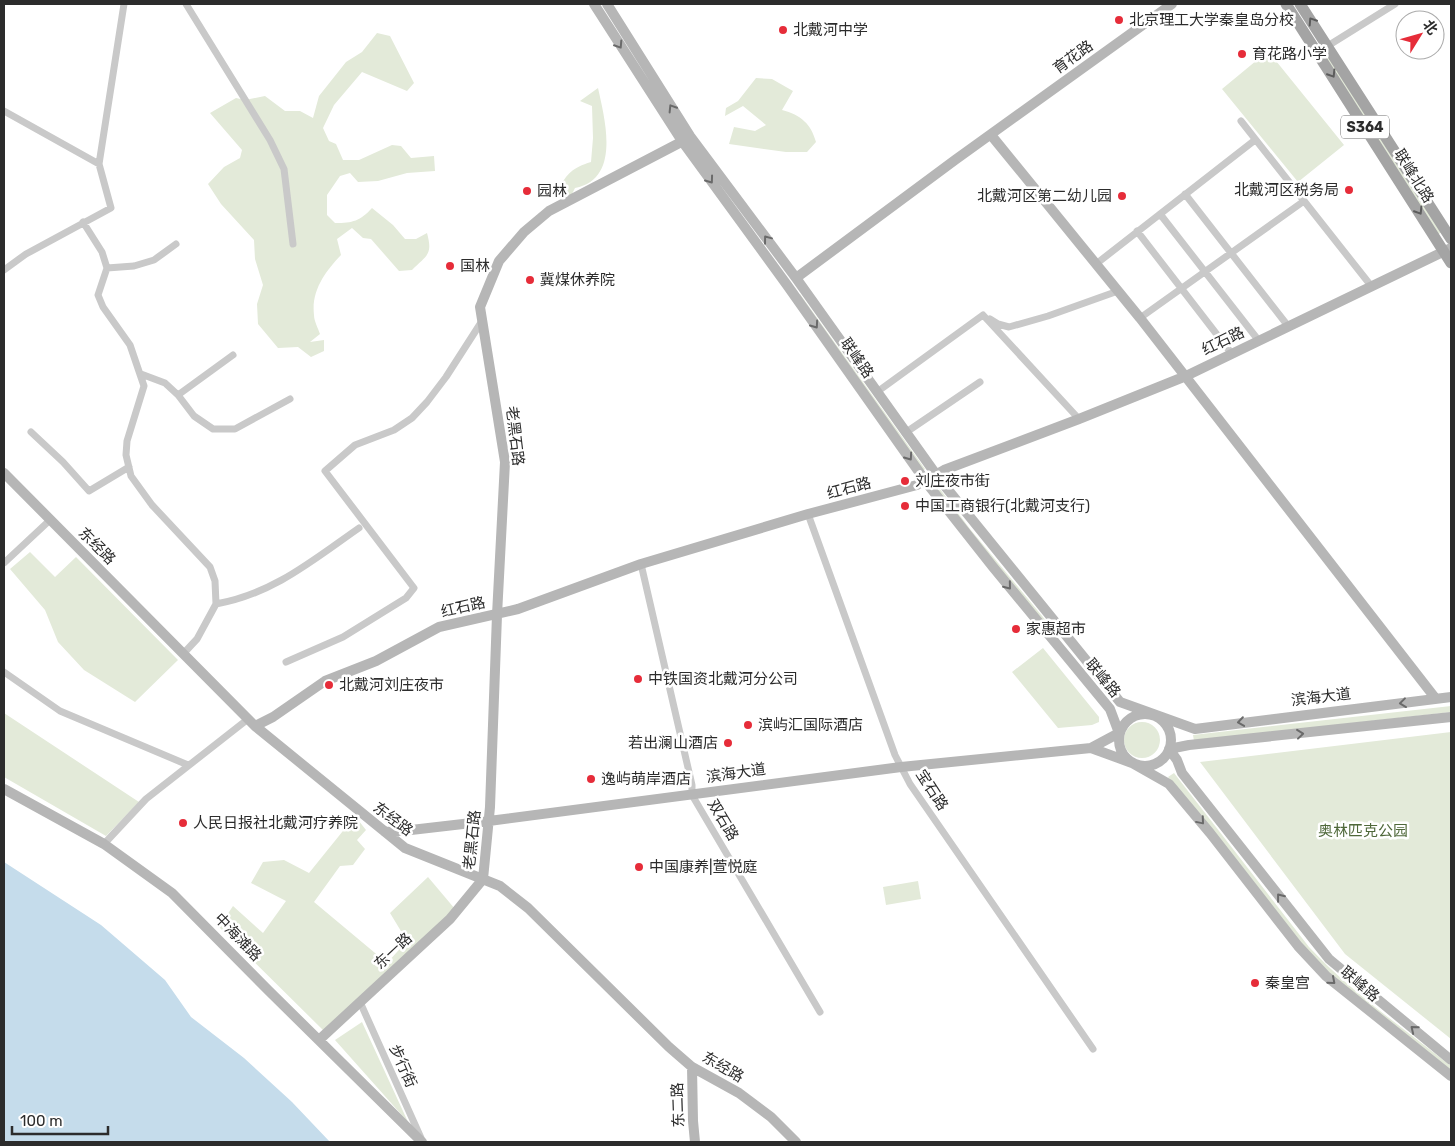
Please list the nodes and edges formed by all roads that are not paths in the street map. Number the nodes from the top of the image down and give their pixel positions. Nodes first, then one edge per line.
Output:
1 (124, 4) edge
2 (186, 4) edge
3 (594, 4) edge
4 (607, 4) edge
5 (1172, 4) edge
6 (1286, 4) edge
7 (1300, 4) edge
8 (1395, 4) edge
9 (1323, 49) junction
10 (4, 111) edge
11 (1241, 121) dead end
12 (991, 135) junction
13 (686, 139) junction
14 (1255, 140) junction
15 (99, 164) junction
16 (1185, 194) junction
17 (1304, 201) junction
18 (1160, 214) junction
19 (84, 222) junction
20 (1448, 227) edge
21 (1137, 232) junction
22 (1451, 239) edge
23 (176, 244) dead end
24 (293, 244) dead end
25 (1448, 249) edge
26 (1230, 254) junction
27 (1451, 263) edge
28 (1096, 264) junction
29 (107, 268) junction
30 (4, 270) edge
31 (1205, 271) junction
32 (796, 278) junction
33 (787, 285) junction
34 (1372, 287) junction
35 (1182, 288) junction
36 (1118, 291) junction
37 (983, 316) junction
38 (1140, 318) junction
39 (482, 321) junction
40 (1288, 326) junction
41 (1259, 341) junction
42 (1232, 354) junction
43 (234, 356) dead end
44 (140, 374) junction
45 (1186, 376) junction
46 (980, 382) dead end
47 (877, 392) junction
48 (178, 395) junction
49 (290, 399) dead end
50 (1079, 419) junction
51 (31, 432) dead end
52 (905, 433) junction
53 (129, 467) junction
54 (4, 473) edge
55 (936, 475) junction
56 (925, 481) junction
57 (808, 514) junction
58 (50, 520) junction
59 (359, 528) dead end
60 (4, 563) edge
61 (641, 564) junction
62 (216, 604) junction
63 (497, 615) junction
64 (183, 654) junction
65 (286, 662) dead end
66 (4, 672) edge
67 (1451, 697) edge
68 (1436, 699) junction
69 (1152, 714) junction
70 (1451, 717) edge
71 (251, 723) junction
72 (1119, 733) junction
73 (1091, 748) junction
74 (1170, 749) junction
75 (1132, 763) junction
76 (188, 765) junction
77 (901, 767) junction
78 (4, 789) edge
79 (692, 795) junction
80 (489, 821) junction
81 (386, 832) junction
82 (104, 844) junction
83 (483, 879) junction
84 (360, 1002) junction
85 (820, 1012) dead end
86 (319, 1040) junction
87 (1093, 1049) dead end
88 (1451, 1060) edge
89 (692, 1067) junction
90 (1451, 1076) edge
91 (422, 1142) edge
92 (695, 1142) edge
93 (796, 1142) edge

1 - 15 street
2 - 24 street
3 -> 13 main road, 联峰路
13 -> 4 main road, 联峰路
5 - 12 main road, 育花路
6 - 9 main road, 联峰北路 / S364
9 -> 7 main road, 联峰北路 / S364
8 - 9 street
9 - 20 main road, 联峰北路 / S364
9 -> 25 main road, 联峰北路 / S364
10 - 15 street
11 - 14 street
12 - 28 main road
12 - 32 main road, 育花路
32 -> 13 main road, 联峰路
13 -> 33 main road, 联峰路
13 - 39 main road, 老黑石路
14 - 16 street
14 - 17 street
15 - 19 street
16 - 18 street
16 - 26 street
17 - 26 street
17 - 34 street
18 - 21 street
18 - 31 street
19 - 29 street
19 - 30 street
20 - 22 main road, 联峰北路 / S364
21 - 28 street
21 - 35 street
23 - 29 street
25 - 27 main road, 联峰北路 / S364
25 - 34 main road, 红石路
26 - 31 street
26 - 40 street
28 - 36 main road
29 - 44 street
31 - 35 street
31 - 41 street
32 - 33 street
32 - 47 main road, 联峰路
33 -> 56 main road, 联峰路
34 - 40 main road, 红石路
35 - 38 street
35 - 42 street
36 - 37 street
36 - 38 main road
37 - 47 street
37 - 50 street
38 - 45 main road
39 - 63 main road, 老黑石路
39 - 65 street
40 - 41 main road, 红石路
41 - 42 main road, 红石路
42 - 45 main road, 红石路
43 - 48 street
44 - 48 street
44 - 53 street
45 - 50 main road, 红石路
45 - 68 main road
46 - 52 street
47 - 52 main road, 联峰路
48 - 49 street
50 - 55 main road, 红石路
51 - 53 street
52 - 55 main road, 联峰路
53 - 62 street
54 - 58 main road, 东经路
55 - 56 main road, 红石路
55 - 69 main road, 联峰路
56 - 57 main road, 红石路
56 -> 72 main road, 联峰路
57 - 61 main road, 红石路
57 - 77 street, 宝石路
58 - 60 street
58 - 64 main road, 东经路
59 - 62 street
61 - 63 main road, 红石路
61 - 79 street, 双石路
62 - 64 street
63 - 71 main road, 红石路
63 - 80 main road, 老黑石路
64 - 71 main road, 东经路
66 - 76 street
67 - 68 main road, 滨海大道
68 -> 69 main road, 滨海大道
69 - 72 main road
69 - 74 main road
74 -> 70 main road
71 - 76 street
71 - 81 main road, 东经路
72 - 73 main road
72 - 75 main road
73 - 75 main road
73 - 77 main road, 滨海大道
74 - 75 main road
88 -> 74 main road, 联峰路
75 -> 90 main road, 联峰路
76 - 82 street
77 - 79 main road, 滨海大道
77 - 87 street, 宝石路
78 - 82 main road, 中海滩路
79 - 80 main road, 滨海大道
79 - 85 street, 双石路
80 - 81 main road, 滨海大道
80 - 83 main road, 老黑石路
81 - 83 main road, 东经路
82 - 86 main road, 中海滩路
83 - 84 main road, 东一路
83 - 89 main road, 东经路
84 - 86 main road, 东一路
84 - 91 street, 步行街
86 - 91 main road, 中海滩路
89 - 92 main road, 东二路
89 - 93 main road, 东经路

